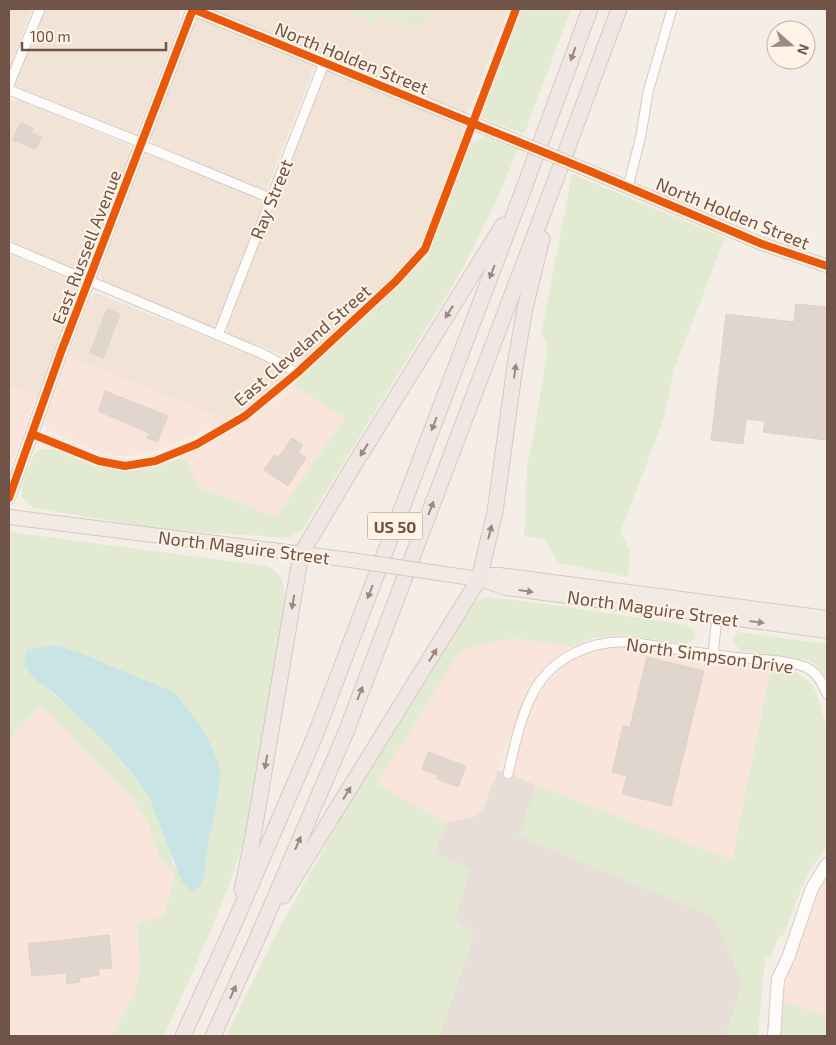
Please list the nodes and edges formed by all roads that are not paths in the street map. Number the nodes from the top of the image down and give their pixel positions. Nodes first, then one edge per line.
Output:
1 (40, 9) edge
2 (193, 9) edge
3 (516, 9) edge
4 (590, 9) edge
5 (619, 9) edge
6 (672, 9) edge
7 (324, 63) junction
8 (9, 85) edge
9 (9, 90) edge
10 (471, 123) junction
11 (142, 144) junction
12 (557, 176) junction
13 (628, 187) junction
14 (521, 196) junction
15 (270, 198) junction
16 (9, 247) edge
17 (827, 266) edge
18 (89, 280) junction
19 (218, 335) junction
20 (297, 373) junction
21 (32, 434) junction
22 (9, 498) edge
23 (9, 517) edge
24 (301, 554) junction
25 (479, 580) junction
26 (717, 617) junction
27 (827, 618) edge
28 (827, 631) edge
29 (713, 655) junction
30 (827, 694) edge
31 (508, 774) dead end
32 (827, 864) edge
33 (234, 924) junction
34 (257, 938) junction
35 (183, 1036) edge
36 (213, 1036) edge
37 (774, 1036) edge

1 - 8 street
2 - 7 street, North Holden Street
2 - 11 street, East Russell Avenue
3 - 10 street, East Cleveland Street
4 -> 14 highway, US 50
5 - 12 highway, US 50
6 - 13 street
7 - 10 street, North Holden Street
7 - 15 street, Ray Street
9 - 11 street
10 - 13 street, North Holden Street, bridge
10 - 20 street, East Cleveland Street
11 - 15 street
11 - 18 street, East Russell Avenue
25 -> 12 highway
34 -> 12 highway, US 50
13 - 17 street, North Holden Street
14 -> 24 highway
14 -> 33 highway, US 50
15 - 19 street, Ray Street
16 - 18 street
18 - 19 street
18 - 21 street, East Russell Avenue
19 - 20 street
20 - 21 street, East Cleveland Street
21 - 22 street, East Russell Avenue
23 - 24 main road, North Maguire Street
24 - 25 main road, North Maguire Street, bridge
24 -> 33 highway
25 -> 26 main road, North Maguire Street
25 - 27 main road, North Maguire Street
34 -> 25 highway
26 -> 28 main road, North Maguire Street
26 - 29 street
29 - 30 street, North Simpson Drive
29 - 31 street, North Simpson Drive
32 - 37 street
33 - 35 highway, US 50
36 -> 34 highway, US 50

